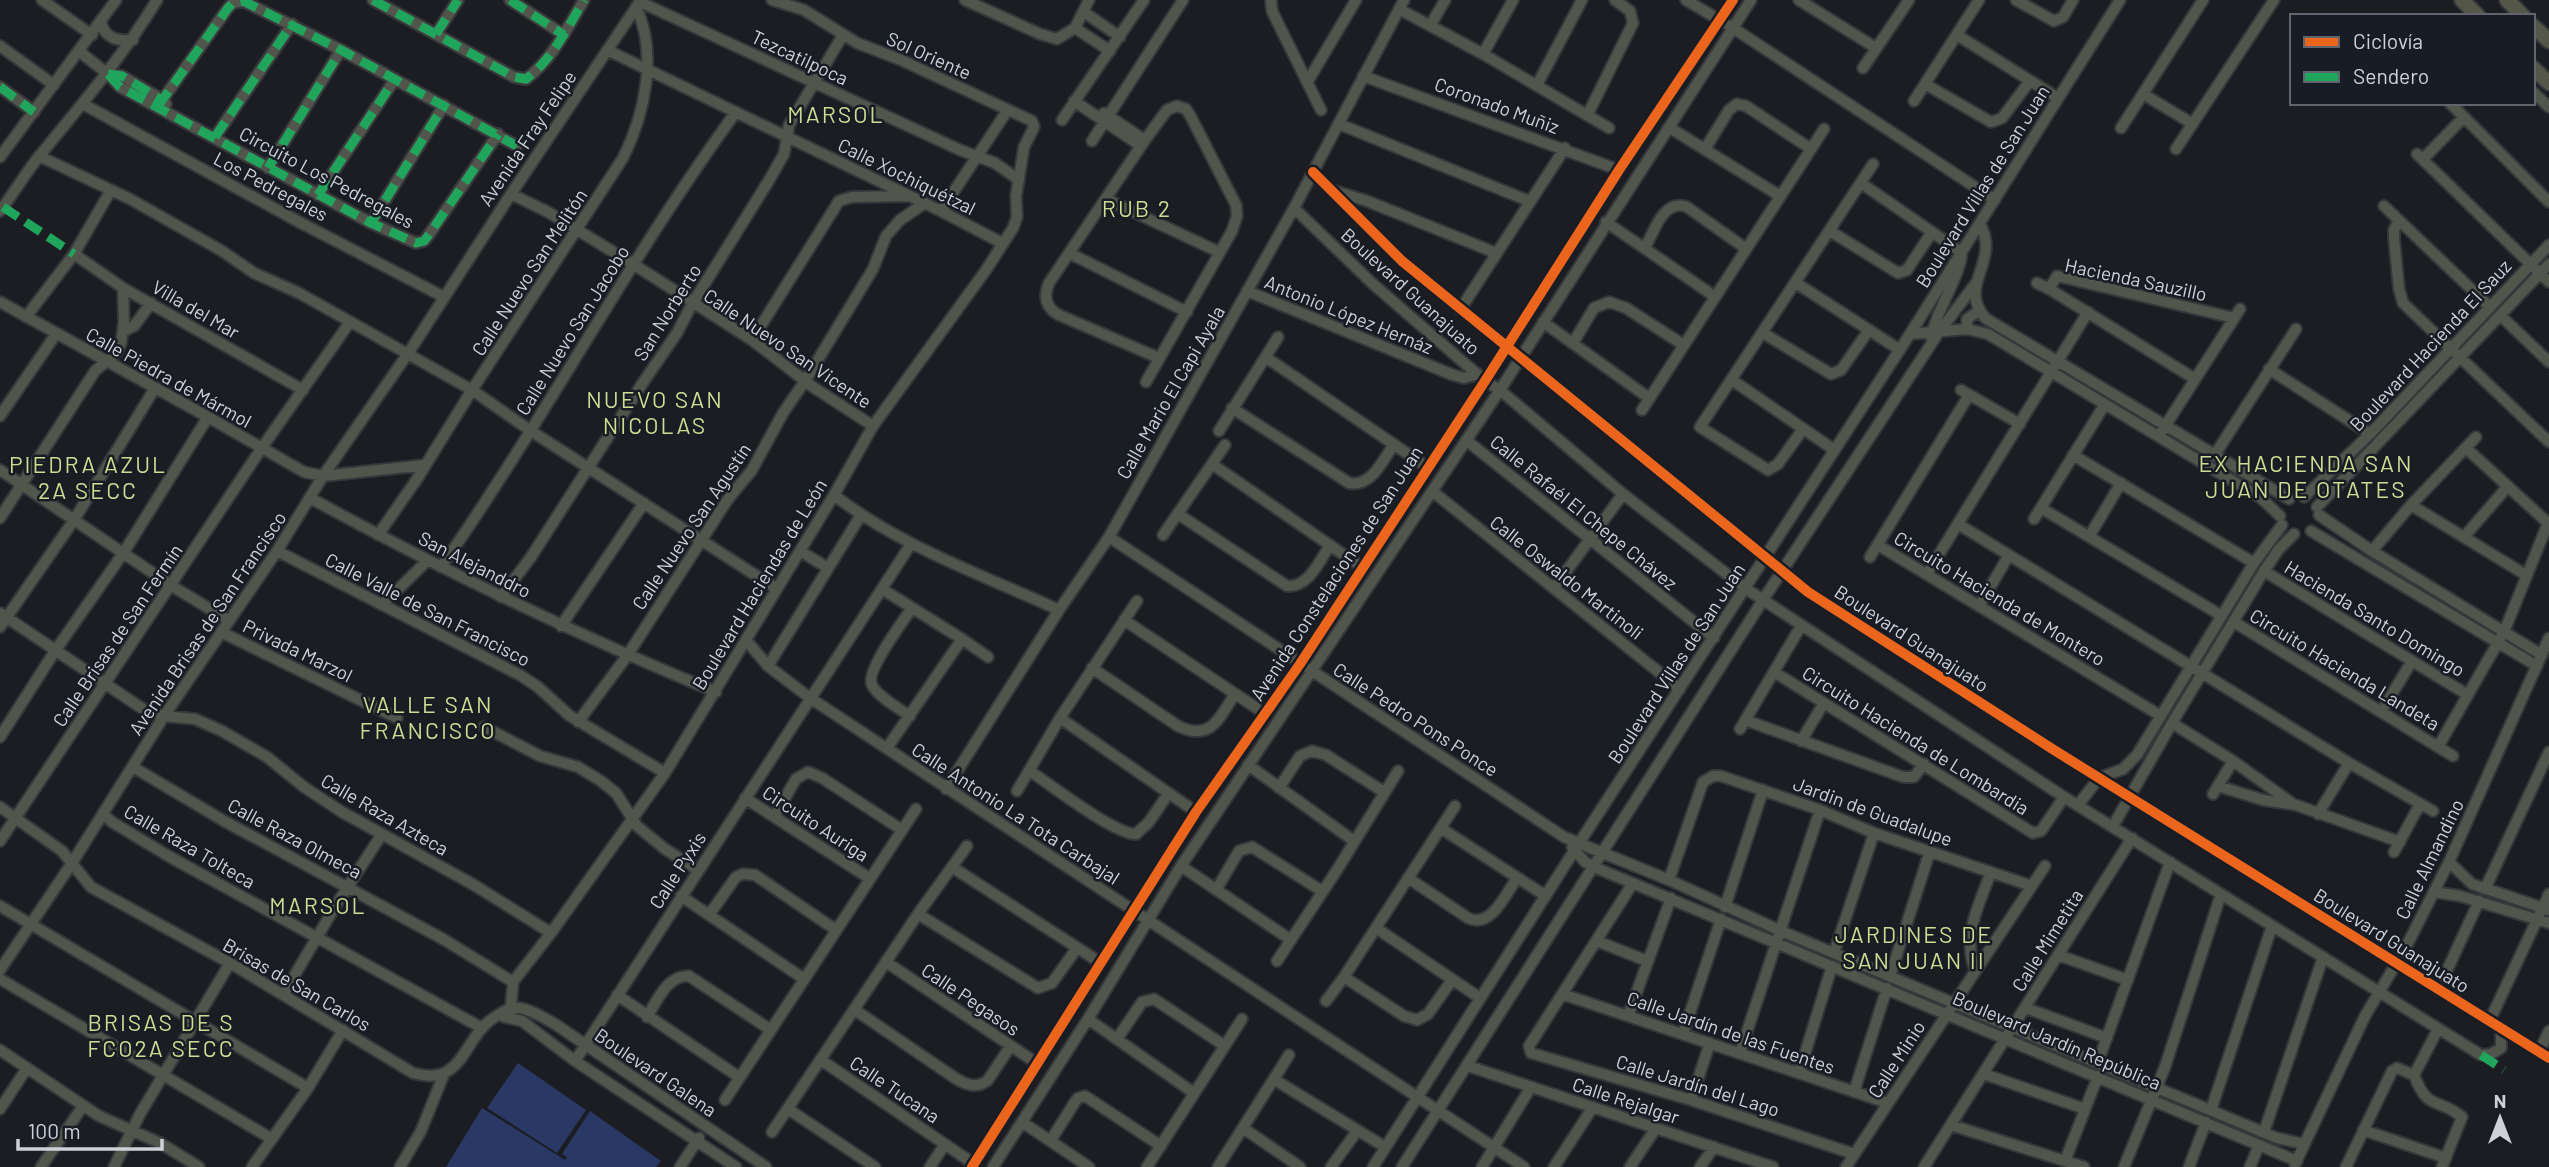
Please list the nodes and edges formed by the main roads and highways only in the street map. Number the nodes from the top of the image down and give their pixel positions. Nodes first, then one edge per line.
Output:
1 (2462, 0) edge
2 (2507, 0) edge
3 (2476, 14) edge
4 (2521, 14) edge
5 (2535, 70) edge
6 (2549, 83) edge

1 - 3 main road
2 - 4 main road
5 - 6 main road

